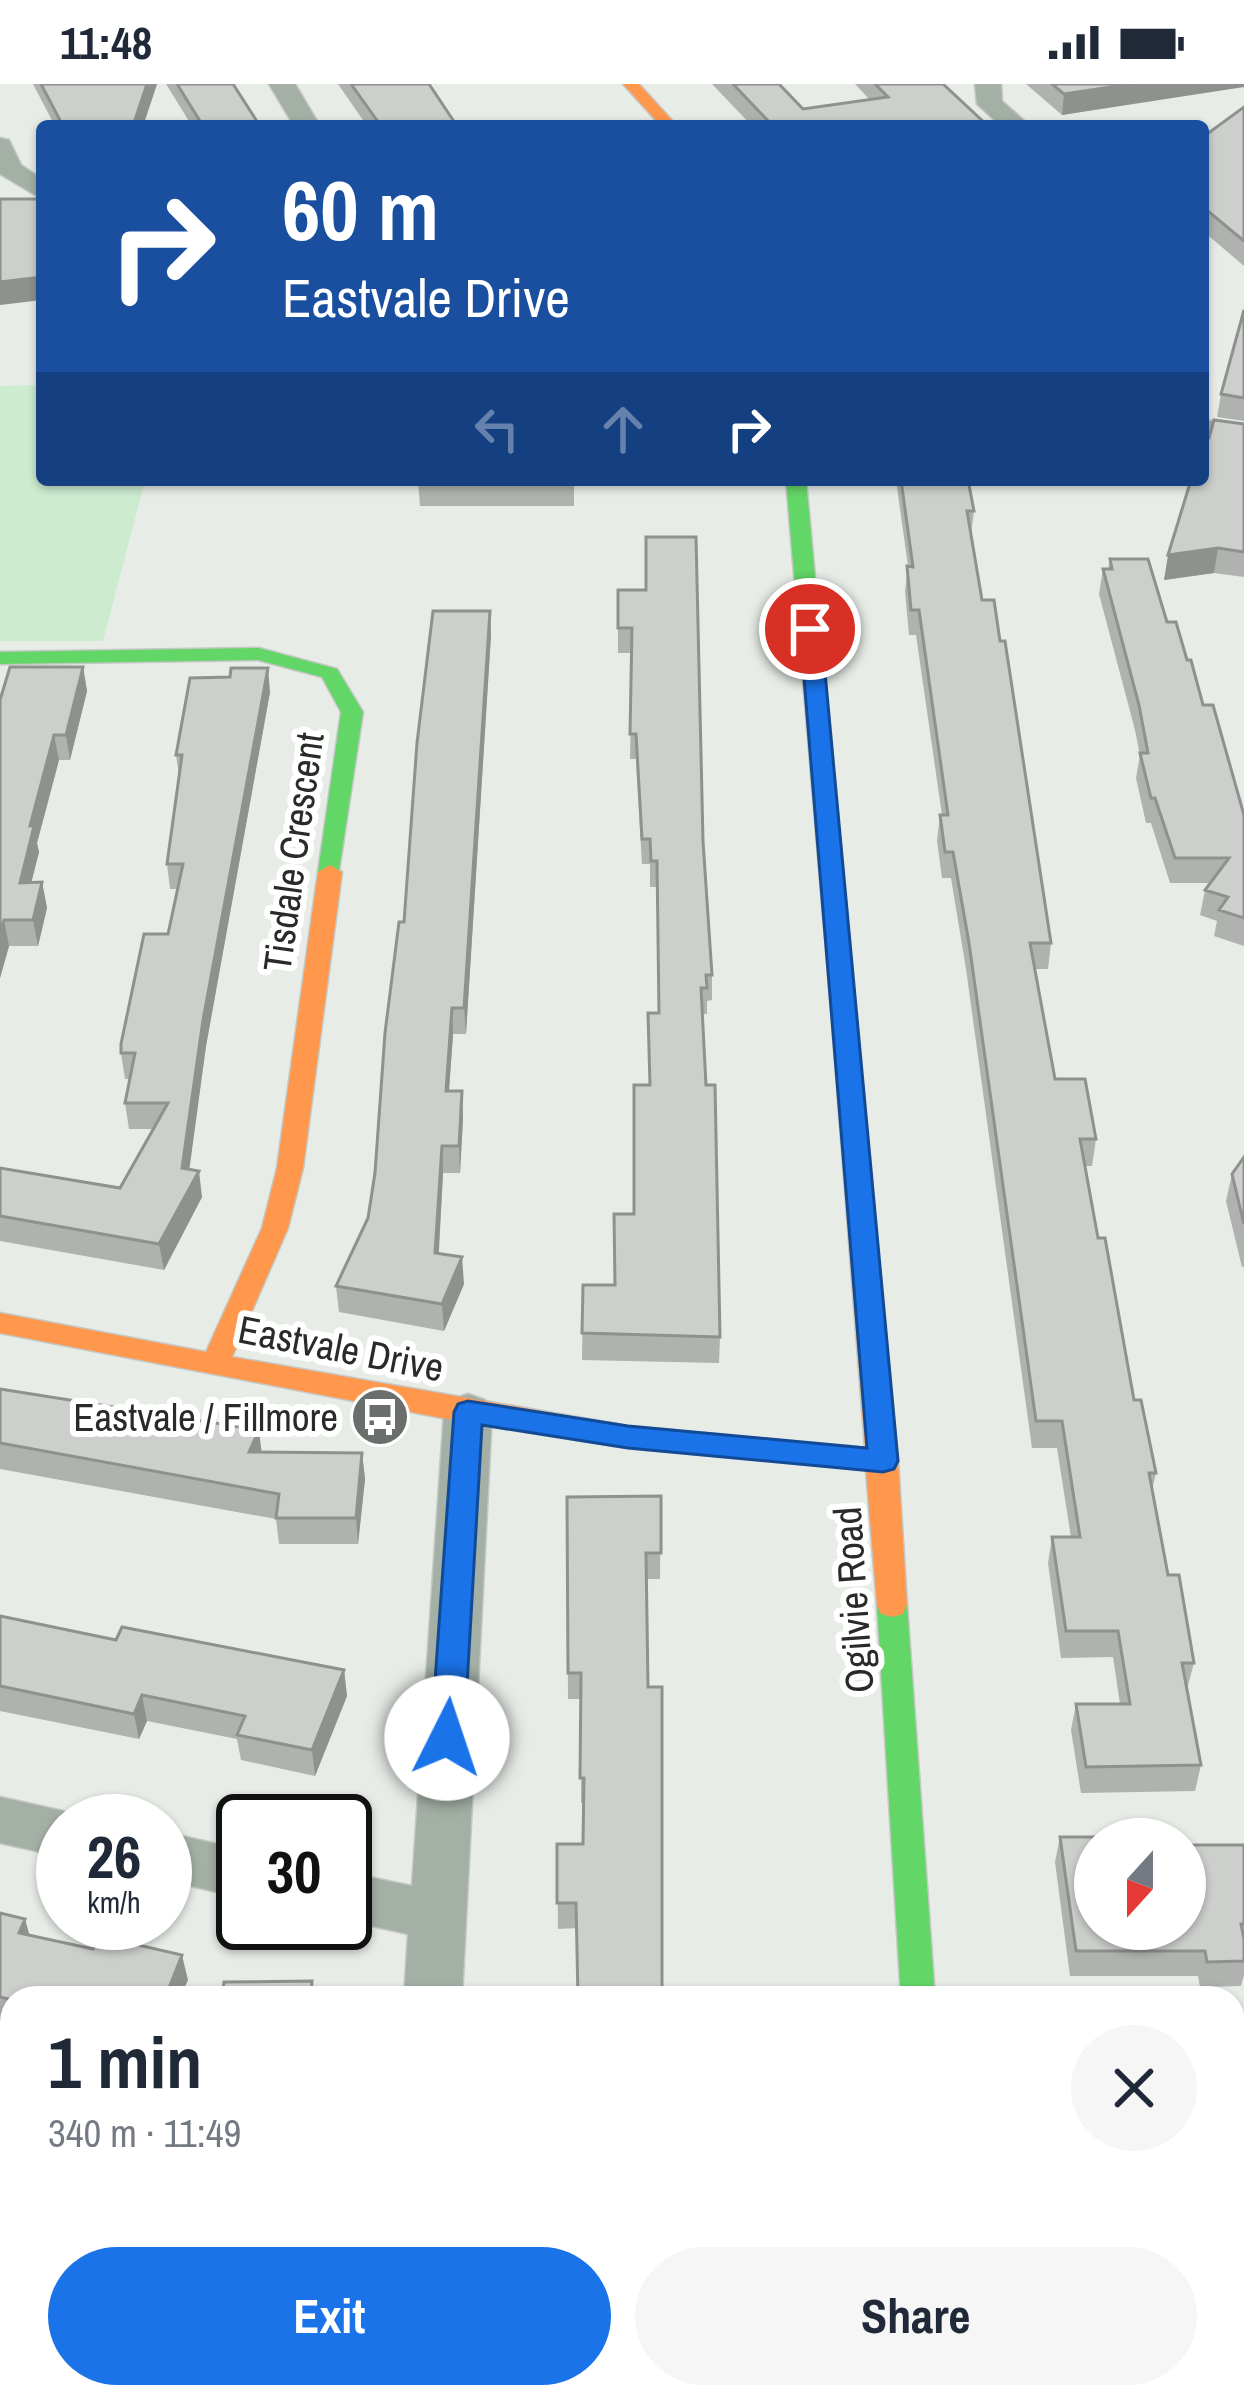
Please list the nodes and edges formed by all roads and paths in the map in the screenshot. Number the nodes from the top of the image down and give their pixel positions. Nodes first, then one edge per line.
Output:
1 (282, 84) edge
2 (632, 84) edge
3 (988, 84) edge
4 (303, 120) edge
5 (664, 120) edge
6 (1009, 120) edge
7 (0, 146) edge
8 (36, 186) edge
9 (1209, 430) edge
10 (1244, 434) edge
11 (797, 486) edge
12 (0, 658) edge
13 (0, 1323) edge
14 (215, 1364) junction
15 (468, 1412) junction
16 (883, 1461) junction
17 (0, 1820) edge
18 (36, 1828) edge
19 (372, 1902) edge
20 (436, 1916) junction
21 (433, 1986) edge
22 (917, 1986) edge

1 - 4 street
2 - 5 street
3 - 6 street
7 - 8 street
9 - 10 street
11 - 16 street, Ogilvie Road
12 - 14 street, Tisdale Crescent
13 - 14 street, Eastvale Drive
14 - 15 street, Eastvale Drive
15 - 16 street, Eastvale Drive
15 - 20 street
16 - 22 street, Ogilvie Road
17 - 18 street
19 - 20 street
20 - 21 street

